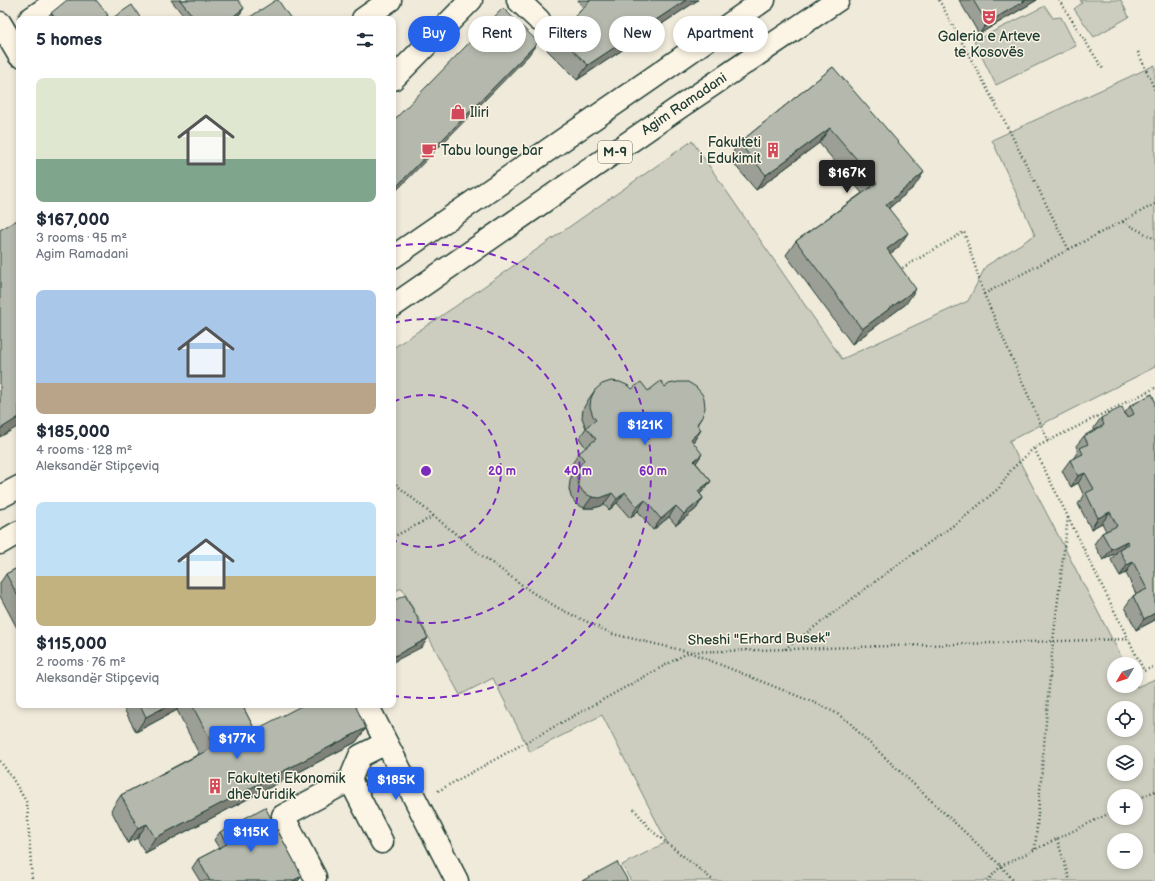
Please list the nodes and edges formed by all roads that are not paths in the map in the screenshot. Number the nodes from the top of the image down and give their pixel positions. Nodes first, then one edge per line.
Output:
1 (58, 0) edge
2 (390, 0) edge
3 (471, 0) edge
4 (518, 0) edge
5 (764, 0) edge
6 (838, 0) edge
7 (34, 16) edge
8 (367, 16) edge
9 (535, 16) edge
10 (9, 28) edge
11 (16, 47) edge
12 (396, 76) edge
13 (396, 255) edge
14 (396, 304) edge
15 (16, 489) edge
16 (0, 498) edge
17 (16, 534) edge
18 (0, 543) edge
19 (368, 708) edge
20 (386, 743) junction
21 (350, 780) junction
22 (382, 842) dead end
23 (315, 877) dead end
24 (457, 881) edge

1 - 7 main road
2 - 8 main road
3 - 12 main road
4 - 9 main road
5 - 13 main road, M-9
6 - 14 main road, Agim Ramadani / M-9
10 - 11 main road
15 - 16 main road
17 - 18 main road
19 - 20 main road
20 - 21 main road
20 - 24 main road
21 - 22 main road
21 - 23 main road

